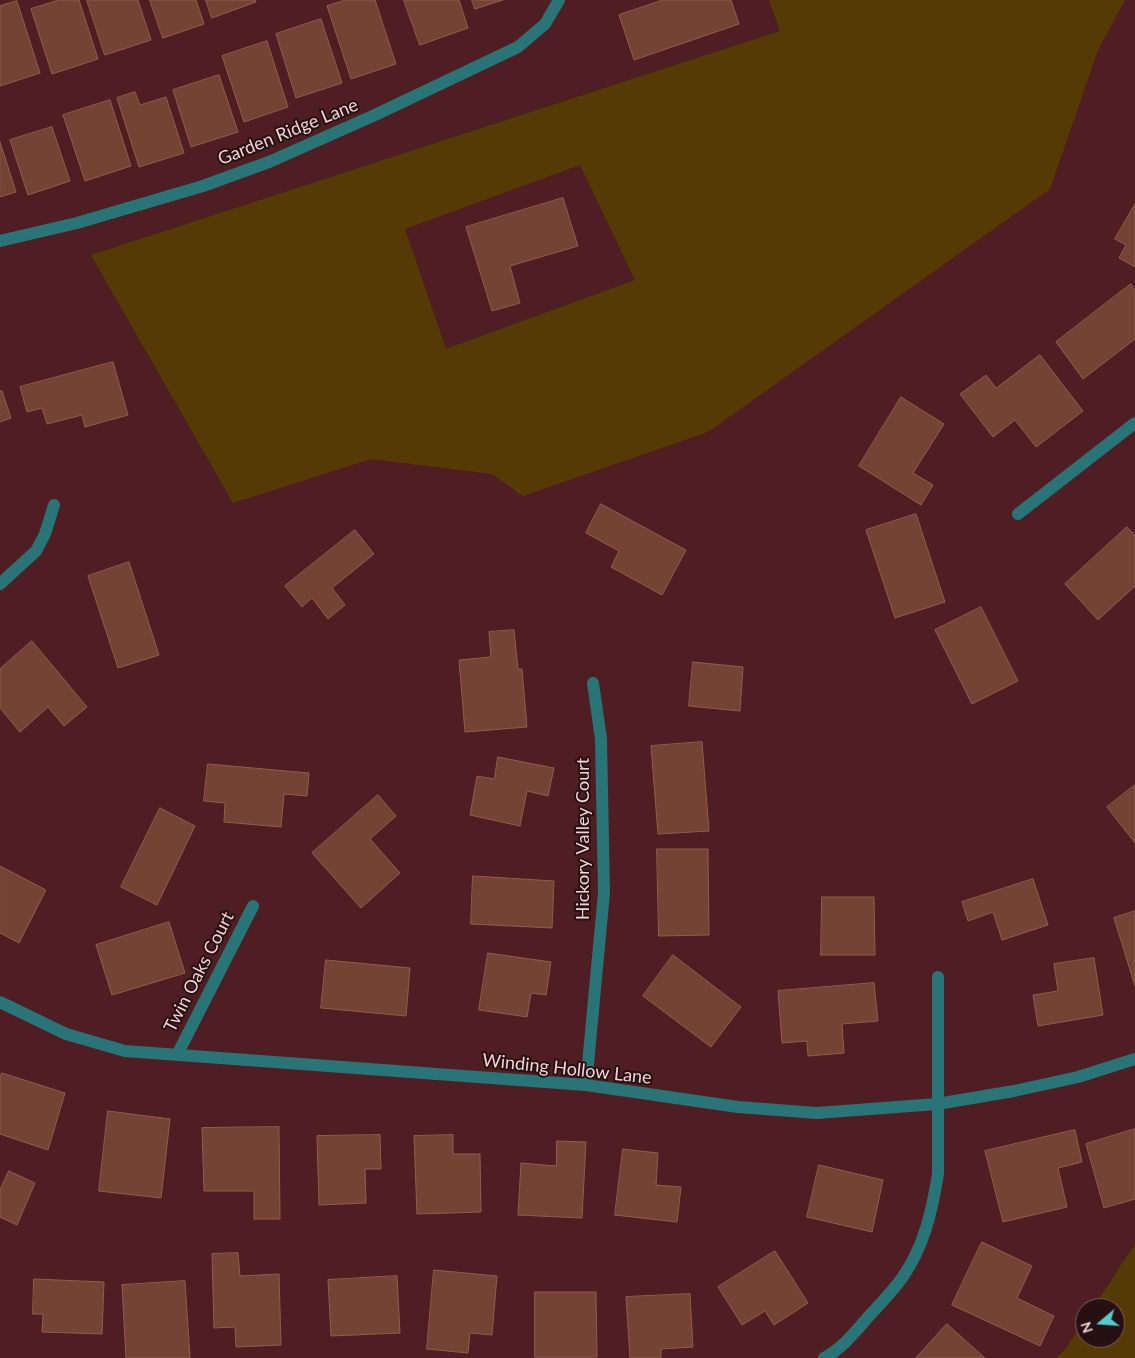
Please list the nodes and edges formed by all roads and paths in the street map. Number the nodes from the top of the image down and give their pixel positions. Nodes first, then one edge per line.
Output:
1 (559, 0) edge
2 (0, 241) edge
3 (1135, 423) edge
4 (54, 505) dead end
5 (1018, 514) dead end
6 (0, 584) edge
7 (593, 683) dead end
8 (253, 906) dead end
9 (938, 977) dead end
10 (0, 1002) edge
11 (177, 1055) junction
12 (1135, 1059) edge
13 (586, 1085) junction
14 (937, 1104) junction
15 (824, 1358) edge

1 - 2 street, Garden Ridge Lane
3 - 5 street
4 - 6 street
7 - 13 street, Hickory Valley Court
8 - 11 street, Twin Oaks Court
9 - 14 street
10 - 11 street, Winding Hollow Lane
11 - 13 street, Winding Hollow Lane
12 - 14 street, Winding Hollow Lane
13 - 14 street, Winding Hollow Lane
14 - 15 street

